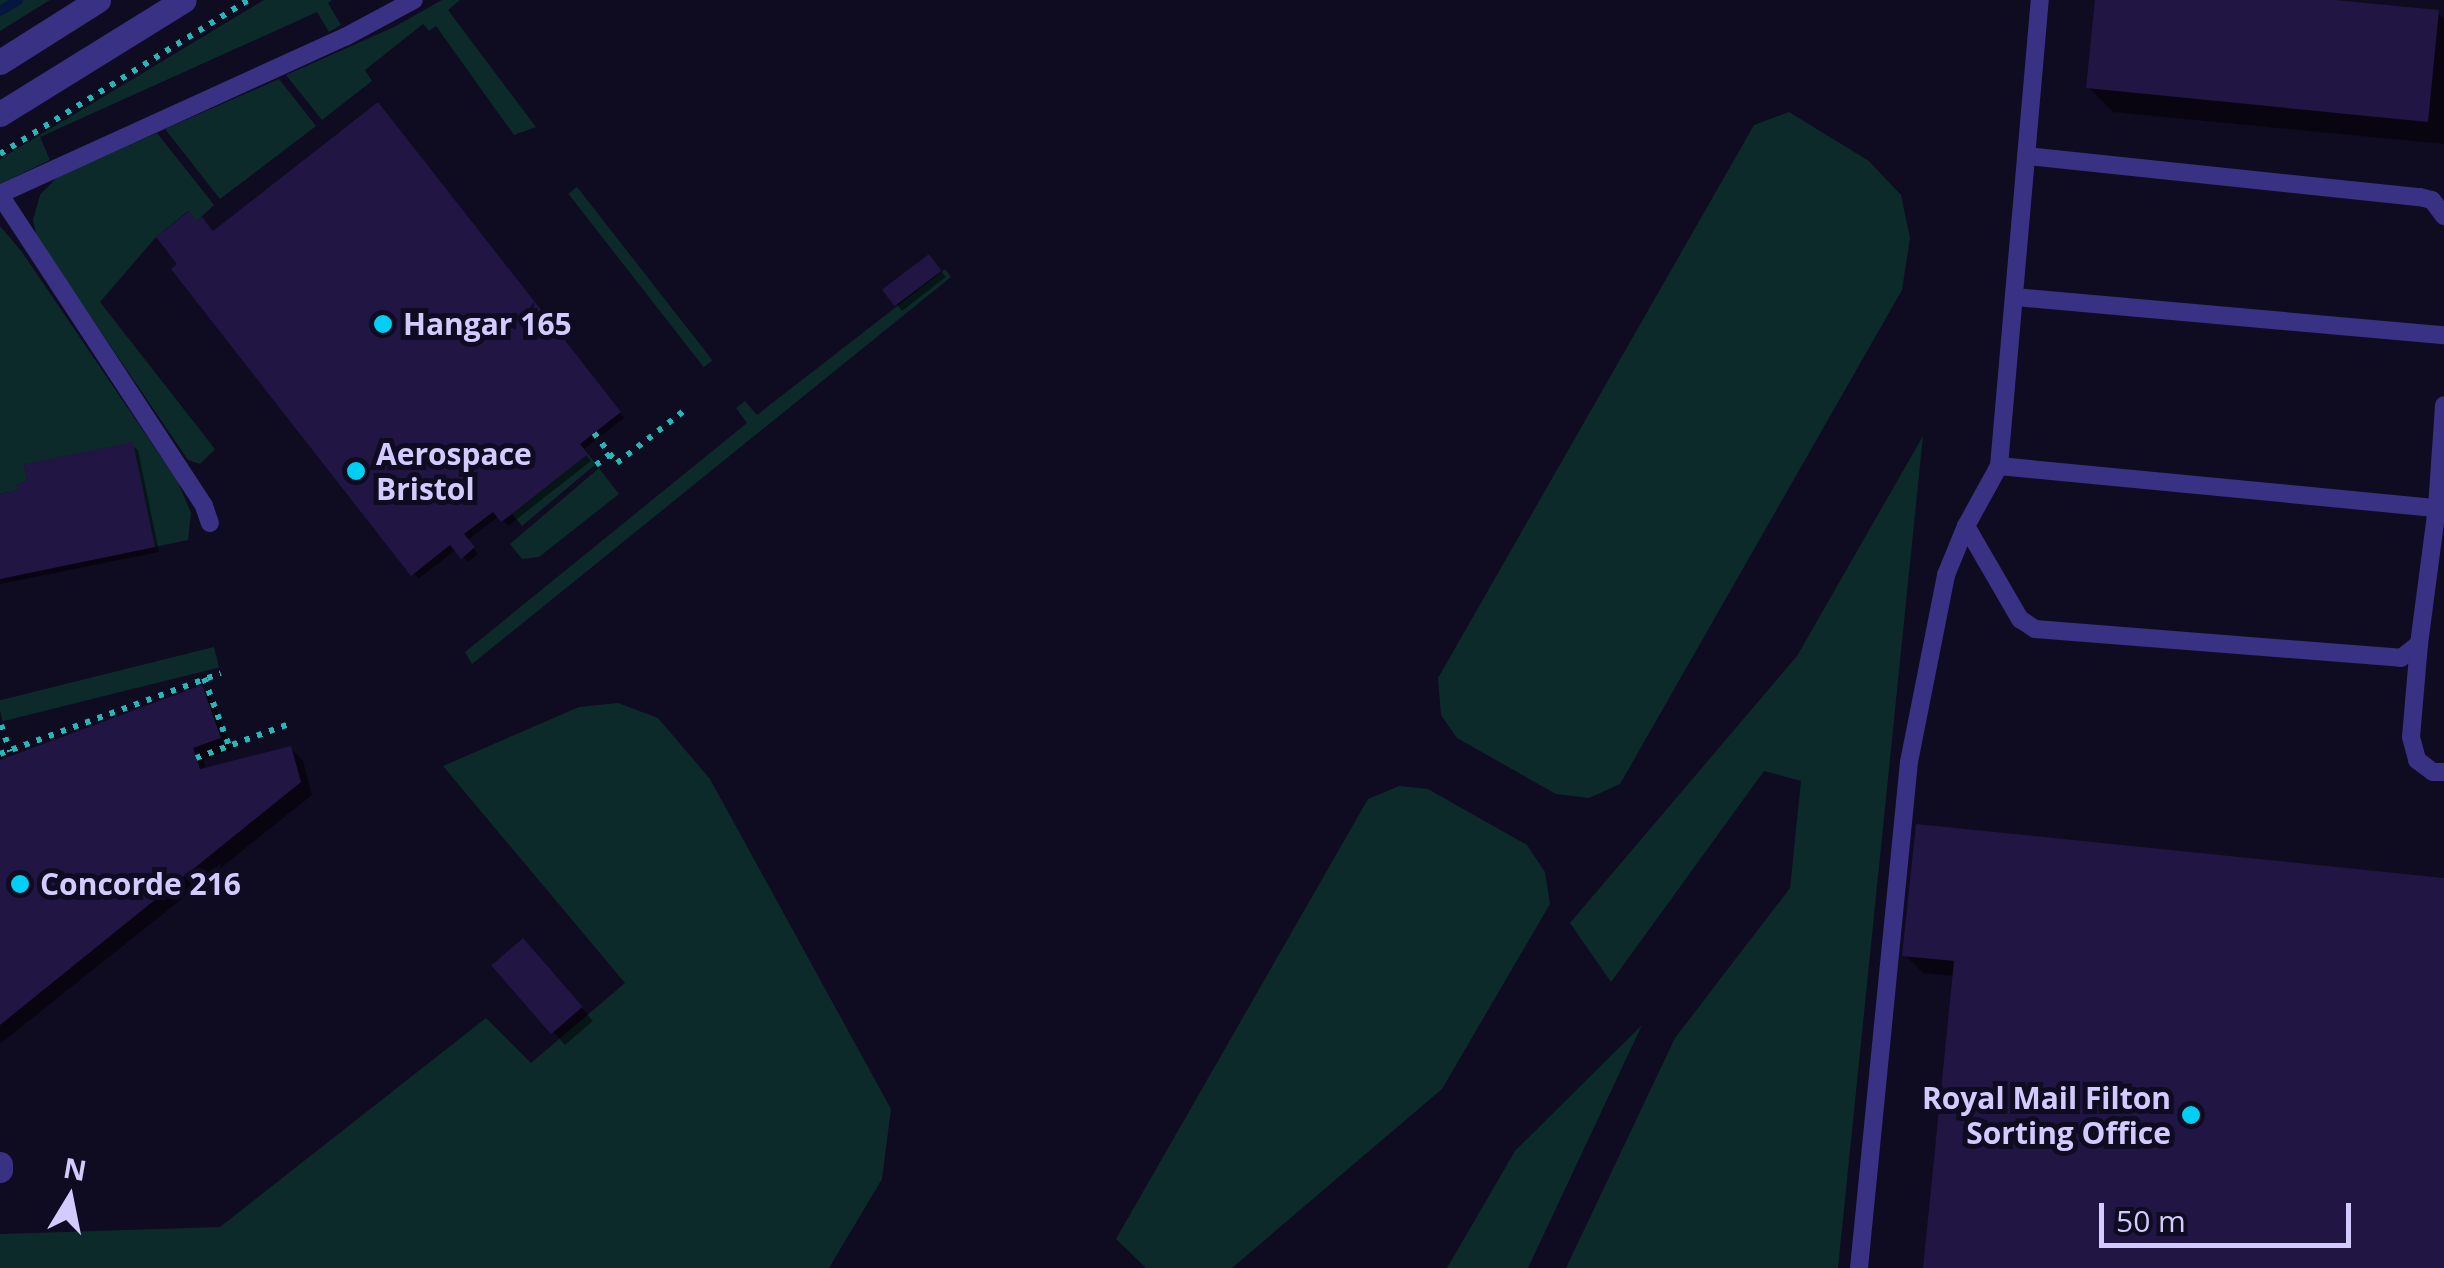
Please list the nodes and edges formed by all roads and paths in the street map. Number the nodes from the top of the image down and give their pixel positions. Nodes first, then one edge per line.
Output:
1 (98, 0) edge
2 (184, 0) edge
3 (248, 0) edge
4 (414, 0) edge
5 (2040, 0) edge
6 (0, 62) edge
7 (0, 114) edge
8 (0, 154) edge
9 (2027, 156) junction
10 (0, 194) edge
11 (2444, 216) edge
12 (2015, 297) junction
13 (2444, 335) edge
14 (2444, 405) edge
15 (685, 410) dead end
16 (594, 433) dead end
17 (610, 454) junction
18 (596, 465) dead end
19 (2000, 466) junction
20 (2437, 508) junction
21 (210, 523) dead end
22 (1966, 526) junction
23 (2444, 529) edge
24 (2419, 644) junction
25 (221, 673) dead end
26 (204, 678) junction
27 (289, 724) dead end
28 (1, 726) edge
29 (230, 746) junction
30 (10, 750) junction
31 (0, 754) edge
32 (196, 758) dead end
33 (2444, 772) edge
34 (1860, 1268) edge

1 - 6 street
2 - 7 street
3 - 8 path
4 - 10 lane
5 - 9 lane
9 - 11 lane
9 - 12 lane
10 - 21 lane
12 - 13 lane
12 - 19 lane
14 - 20 lane
15 - 17 path
16 - 17 path
17 - 18 path
19 - 20 lane
19 - 22 lane
20 - 23 lane
20 - 24 lane
22 - 24 lane
22 - 34 lane
24 - 33 lane
25 - 26 path
26 - 29 path
26 - 30 path
27 - 29 path
28 - 30 path
29 - 32 path
30 - 31 path

